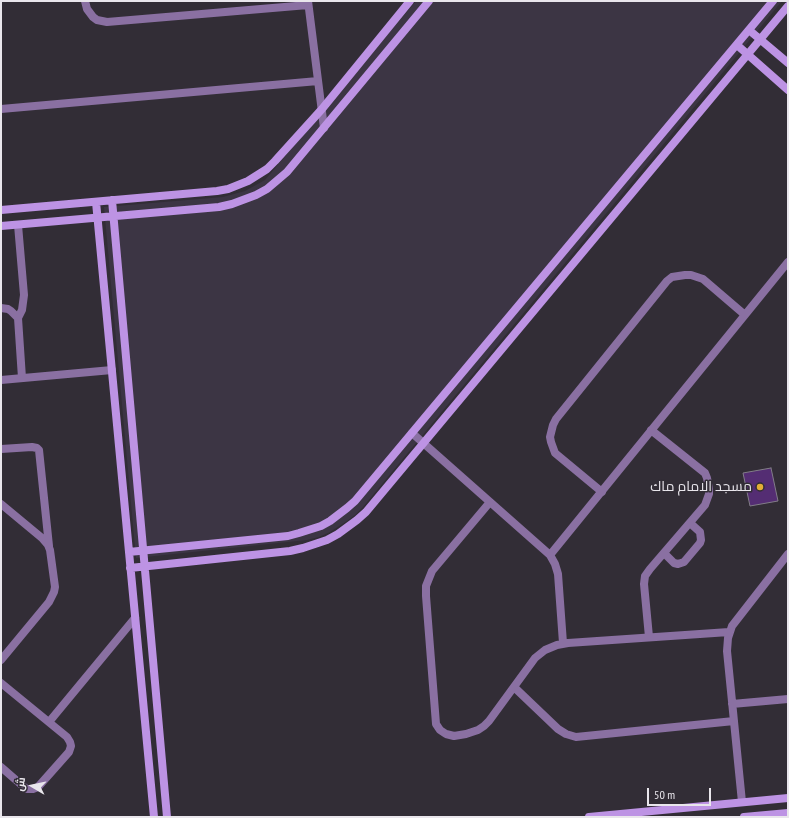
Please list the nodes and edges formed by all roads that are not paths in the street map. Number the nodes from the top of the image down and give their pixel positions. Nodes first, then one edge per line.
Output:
1 (85, 1) edge
2 (410, 1) edge
3 (429, 1) edge
4 (773, 1) edge
5 (308, 3) edge
6 (788, 6) edge
7 (749, 30) junction
8 (760, 39) junction
9 (736, 44) junction
10 (748, 54) junction
11 (788, 63) edge
12 (318, 81) junction
13 (788, 90) edge
14 (1, 109) edge
15 (322, 109) junction
16 (324, 128) junction
17 (112, 200) junction
18 (96, 202) junction
19 (1, 210) edge
20 (114, 216) junction
21 (98, 218) junction
22 (18, 225) junction
23 (1, 226) edge
24 (557, 259) junction
25 (788, 262) edge
26 (569, 269) junction
27 (1, 308) edge
28 (745, 315) junction
29 (18, 318) junction
30 (112, 370) junction
31 (22, 378) junction
32 (1, 380) edge
33 (651, 430) junction
34 (412, 433) junction
35 (423, 443) junction
36 (1, 449) edge
37 (602, 492) junction
38 (490, 502) junction
39 (1, 504) edge
40 (690, 523) junction
41 (50, 550) junction
42 (144, 550) junction
43 (129, 552) junction
44 (664, 553) junction
45 (788, 554) edge
46 (550, 555) junction
47 (145, 566) junction
48 (130, 568) junction
49 (135, 618) junction
50 (729, 632) junction
51 (649, 637) junction
52 (563, 643) junction
53 (1, 660) edge
54 (1, 683) edge
55 (514, 687) junction
56 (788, 699) edge
57 (732, 704) junction
58 (734, 721) junction
59 (49, 722) junction
60 (1, 767) edge
61 (788, 798) edge
62 (742, 802) junction
63 (788, 813) edge
64 (154, 817) edge
65 (168, 817) edge
66 (589, 817) edge
67 (744, 817) edge

1 - 5 street
2 - 15 street
3 - 16 street
4 - 7 street
5 - 12 street
6 - 8 street
7 - 8 street
7 - 9 street
8 - 10 street
8 - 11 street
9 - 10 street
9 - 24 street
10 - 13 street
10 - 26 street
12 - 14 street
12 - 15 street
15 - 16 street
15 - 17 street
16 - 20 street
17 - 18 street
17 - 20 street
18 - 19 street
18 - 21 street
20 - 21 street
20 - 42 street
21 - 22 street
21 - 30 street
22 - 23 street
22 - 29 street
24 - 26 street
24 - 34 street
25 - 28 street
26 - 35 street
27 - 29 street
28 - 33 street
28 - 37 street
29 - 31 street
30 - 31 street
30 - 43 street
31 - 32 street
33 - 37 street
33 - 40 street
34 - 35 street
34 - 42 street
35 - 38 street
35 - 47 street
36 - 41 street
37 - 46 street
38 - 46 street
38 - 55 street
39 - 41 street
40 - 44 street
40 - 44 street
41 - 53 street
42 - 43 street
42 - 47 street
43 - 48 street
44 - 51 street
45 - 50 street
46 - 52 street
47 - 48 street
47 - 65 street
48 - 49 street
49 - 59 street
49 - 64 street
50 - 51 street
50 - 57 street
51 - 52 street
52 - 55 street
54 - 59 street
55 - 58 street
56 - 57 street
57 - 58 street
58 - 62 street
59 - 60 street
61 - 62 street
62 - 66 street
63 - 67 street

